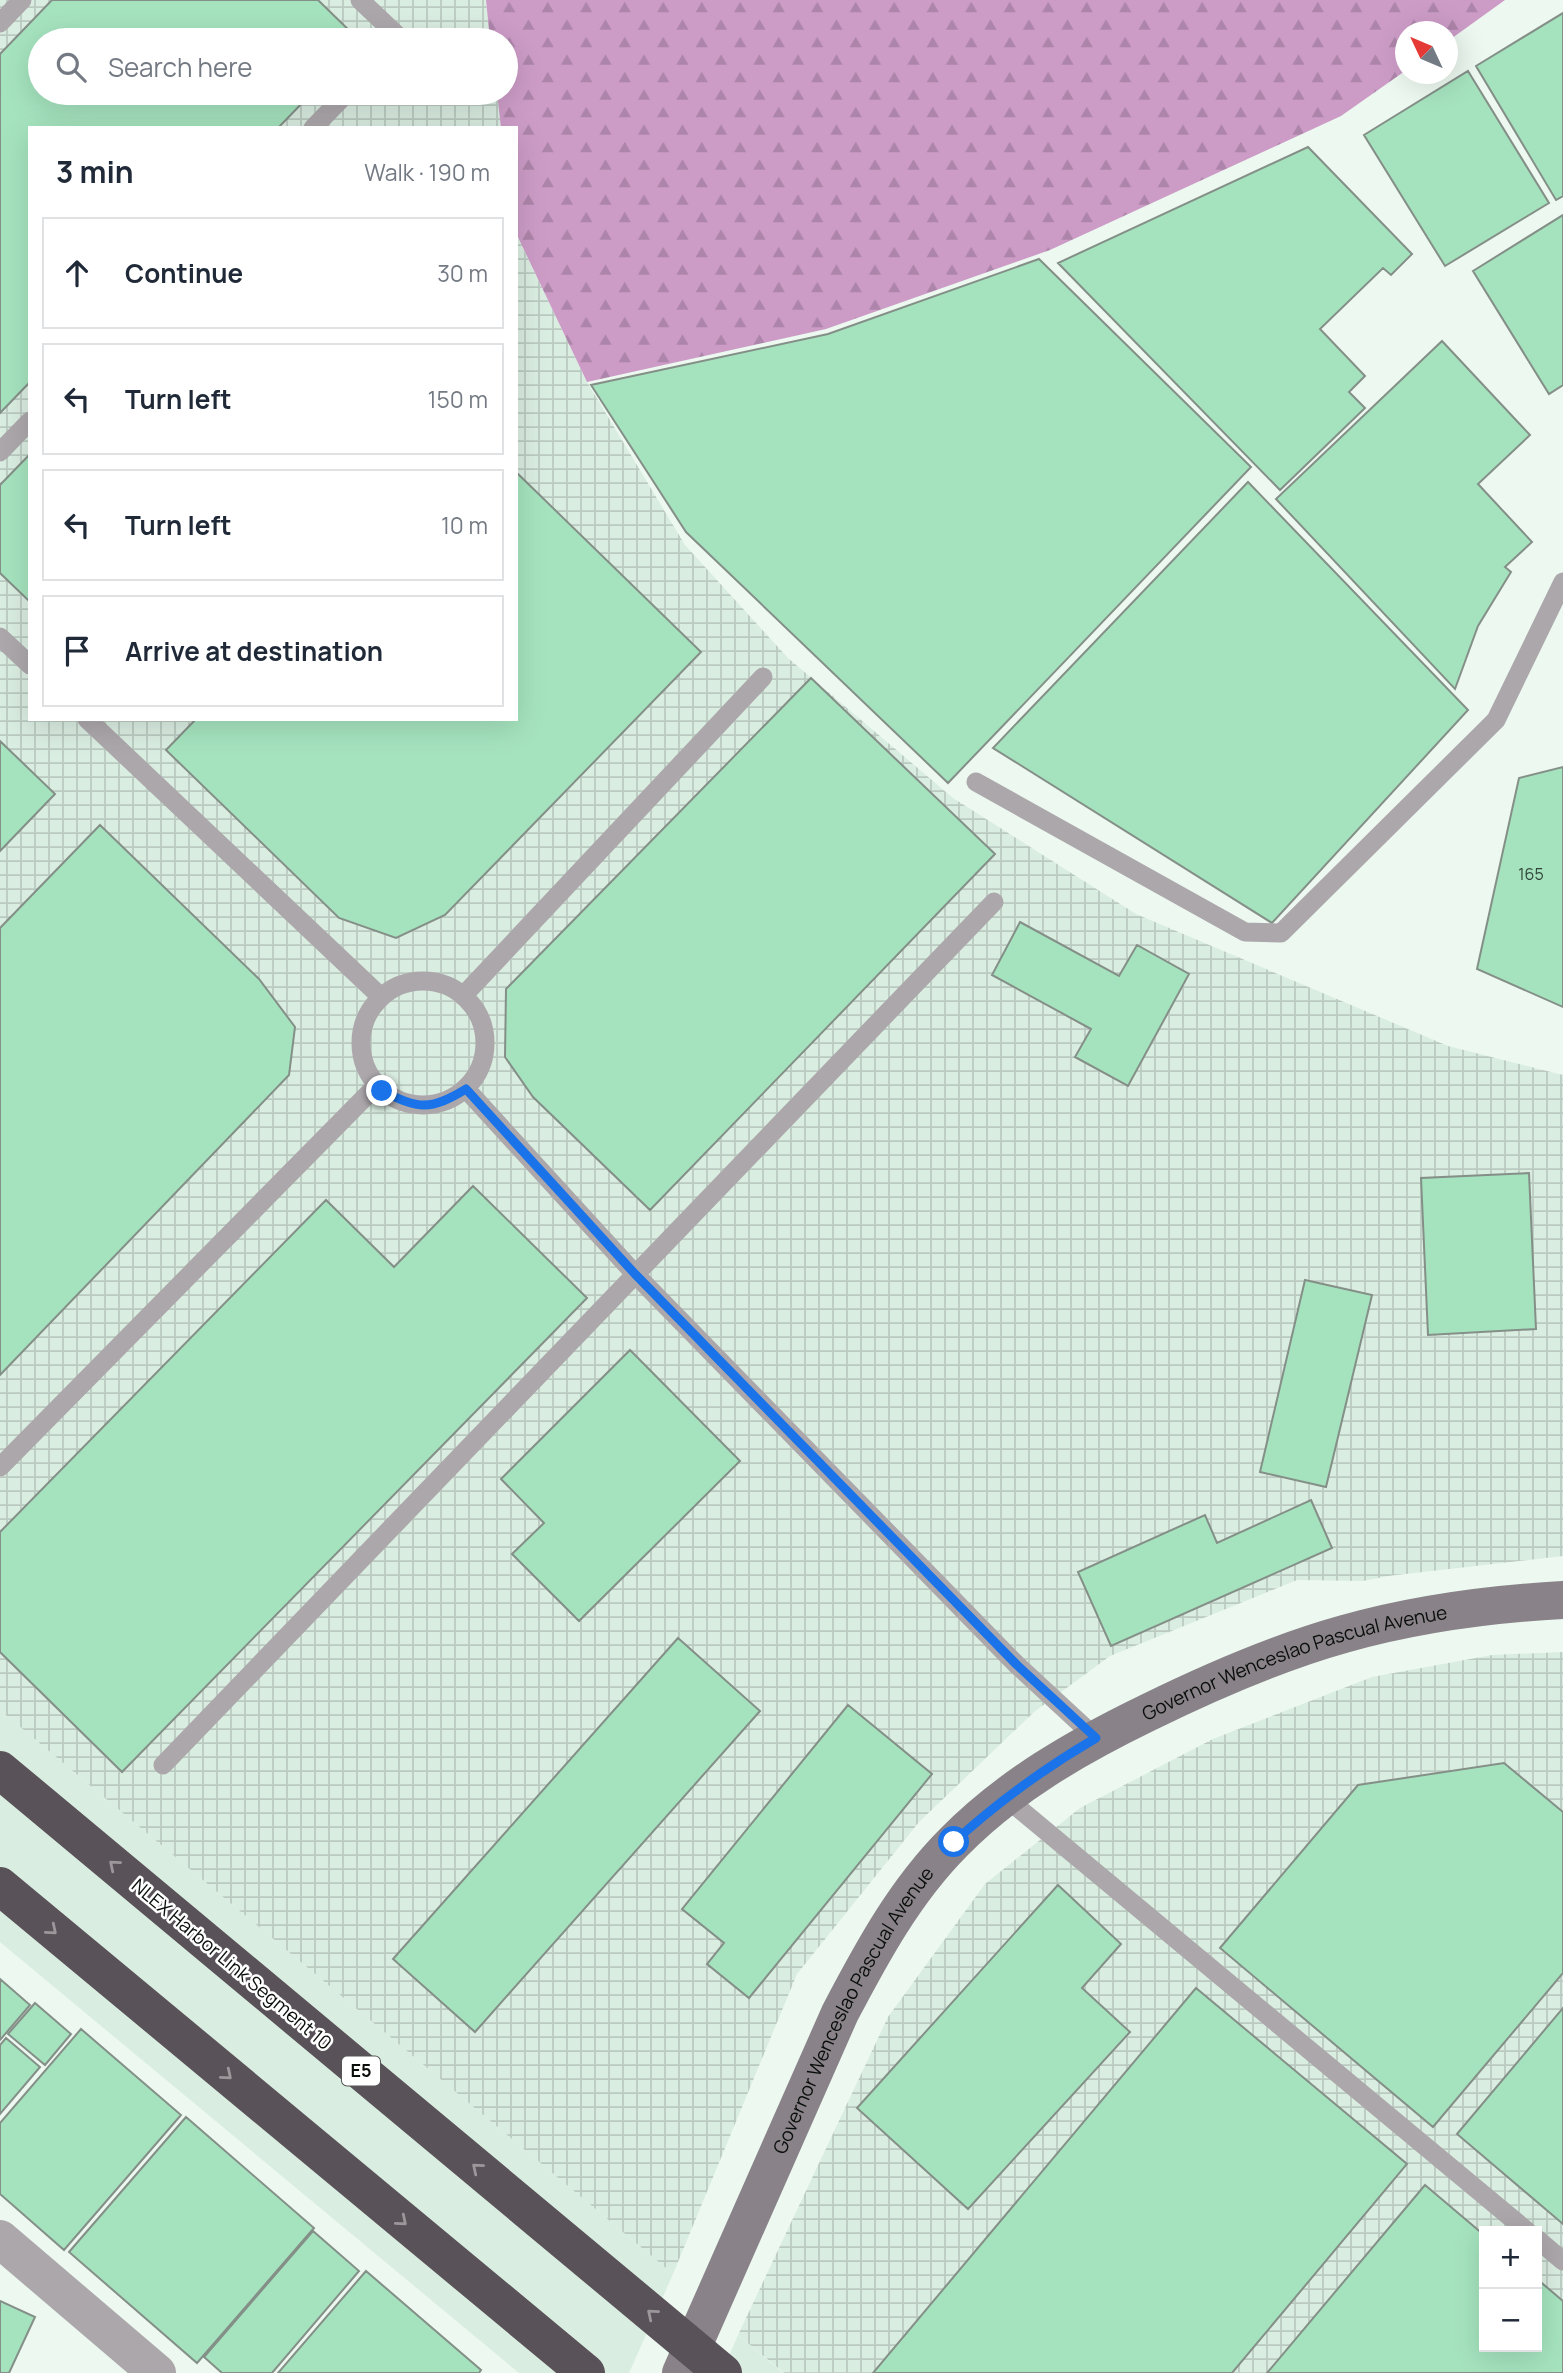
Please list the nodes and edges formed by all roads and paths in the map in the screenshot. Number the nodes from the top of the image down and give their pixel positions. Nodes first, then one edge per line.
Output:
1 (22, 0) edge
2 (360, 0) edge
3 (0, 23) edge
4 (389, 28) edge
5 (335, 105) edge
6 (315, 126) edge
7 (28, 423) edge
8 (0, 452) edge
9 (1563, 582) edge
10 (0, 636) edge
11 (28, 663) edge
12 (763, 677) dead end
13 (90, 721) edge
14 (976, 782) dead end
15 (994, 902) dead end
16 (380, 996) junction
17 (463, 996) junction
18 (377, 1085) junction
19 (466, 1089) junction
20 (635, 1274) junction
21 (0, 1467) edge
22 (1563, 1600) edge
23 (1096, 1738) junction
24 (163, 1765) dead end
25 (0, 1770) edge
26 (1005, 1797) junction
27 (0, 1886) edge
28 (1521, 2226) edge
29 (0, 2239) edge
30 (1542, 2243) edge
31 (1563, 2261) edge
32 (147, 2369) edge
33 (586, 2373) edge
34 (681, 2373) edge
35 (723, 2373) edge

1 - 3 lane
2 - 4 lane
5 - 6 lane
7 - 8 lane
9 - 14 lane
10 - 11 lane
12 - 17 lane
13 - 16 lane
15 - 20 lane
16 - 17 lane
16 - 18 lane
17 - 19 lane
18 - 19 lane
18 - 21 lane
19 - 20 lane
20 - 23 lane
20 - 24 lane
22 - 23 main road, Governor Wenceslao Pascual Avenue
23 - 26 main road, Governor Wenceslao Pascual Avenue
35 -> 25 highway, NLEX Harbor Link Segment 10 / E5, bridge
26 - 28 lane
26 - 34 main road, Governor Wenceslao Pascual Avenue
27 -> 33 highway
29 - 32 street
30 - 31 lane

